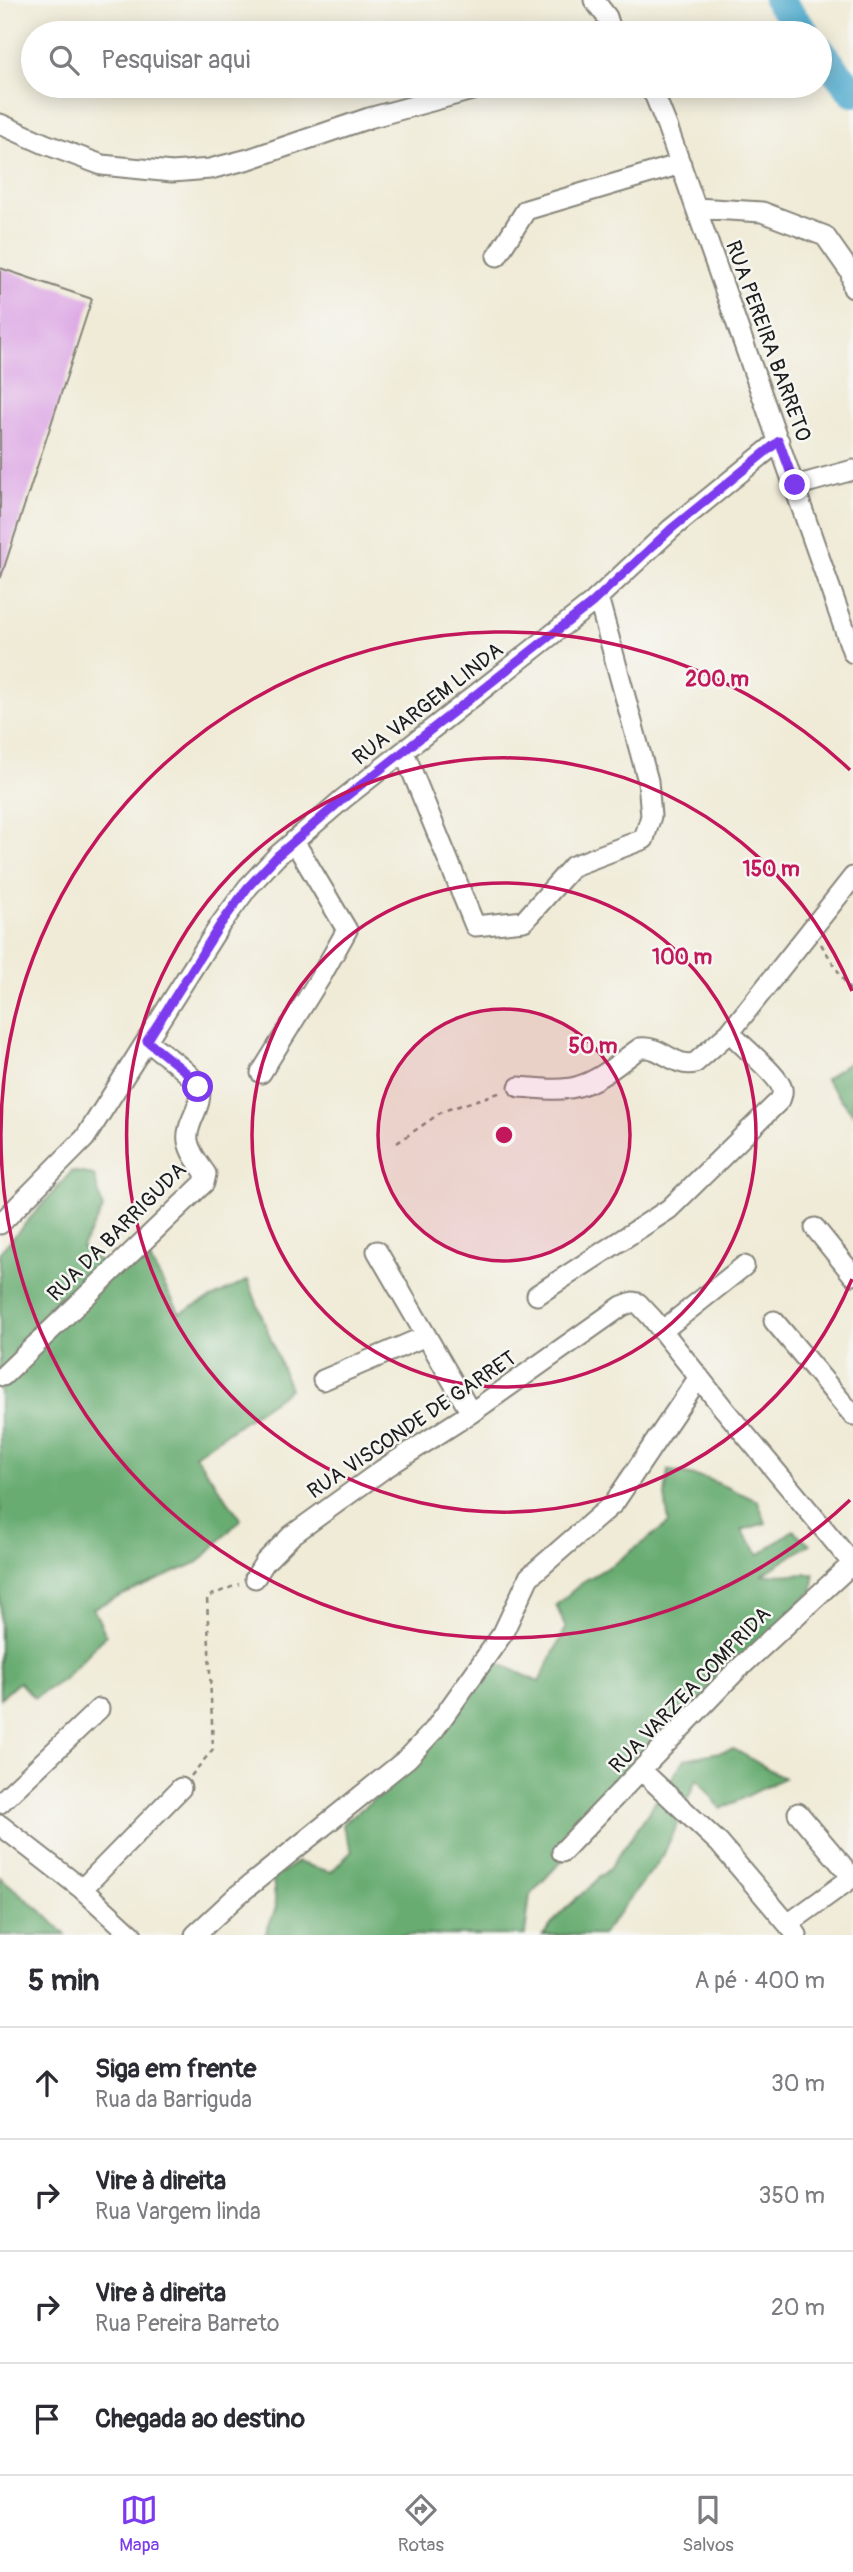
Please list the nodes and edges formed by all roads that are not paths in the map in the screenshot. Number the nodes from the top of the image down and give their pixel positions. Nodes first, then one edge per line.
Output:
1 (594, 0) edge
2 (608, 21) edge
3 (442, 98) edge
4 (656, 98) edge
5 (0, 124) edge
6 (681, 164) junction
7 (696, 208) junction
8 (497, 256) dead end
9 (853, 288) edge
10 (779, 441) junction
11 (853, 470) edge
12 (795, 485) junction
13 (598, 597) junction
14 (853, 653) edge
15 (404, 752) junction
16 (294, 841) junction
17 (853, 877) edge
18 (736, 1026) junction
19 (147, 1041) junction
20 (261, 1073) dead end
21 (519, 1087) road end
22 (0, 1224) edge
23 (815, 1228) dead end
24 (377, 1251) dead end
25 (744, 1266) dead end
26 (853, 1275) edge
27 (537, 1295) dead end
28 (774, 1321) dead end
29 (662, 1331) junction
30 (426, 1336) junction
31 (3, 1376) dead end
32 (699, 1377) junction
33 (323, 1380) dead end
34 (471, 1413) junction
35 (853, 1415) edge
36 (853, 1564) edge
37 (255, 1578) road end
38 (99, 1709) dead end
39 (641, 1770) junction
40 (181, 1788) road end
41 (0, 1803) edge
42 (798, 1813) dead end
43 (0, 1825) edge
44 (562, 1852) dead end
45 (853, 1877) edge
46 (82, 1889) junction
47 (793, 1929) edge
48 (132, 1935) edge
49 (195, 1935) edge

1 - 2 street
3 - 5 street
4 - 6 street, RUA PEREIRA BARRETO
6 - 7 street, RUA PEREIRA BARRETO
6 - 8 street
7 - 9 street
7 - 10 street, RUA PEREIRA BARRETO
10 - 12 street, RUA PEREIRA BARRETO
10 - 13 street, RUA VARGEM LINDA
11 - 12 street
12 - 14 street, RUA PEREIRA BARRETO
13 - 15 street, RUA VARGEM LINDA
13 - 15 street
15 - 16 street, RUA VARGEM LINDA
16 - 19 street, RUA VARGEM LINDA
16 - 20 street
17 - 18 street
18 - 21 street
18 - 27 street
19 - 22 street, RUA VARGEM LINDA
19 - 31 street, RUA DA BARRIGUDA
23 - 26 street
24 - 30 street
25 - 29 street
28 - 35 street
29 - 32 street
29 - 34 street, RUA VISCONDE DE GARRET
30 - 33 street
30 - 34 street
32 - 36 street
32 - 49 street
34 - 37 street, RUA VISCONDE DE GARRET
36 - 39 street, RUA VARZEA COMPRIDA
38 - 41 street
39 - 44 street, RUA VARZEA COMPRIDA
39 - 47 street
40 - 46 street
42 - 45 street
43 - 46 street
45 - 47 street
46 - 48 street

